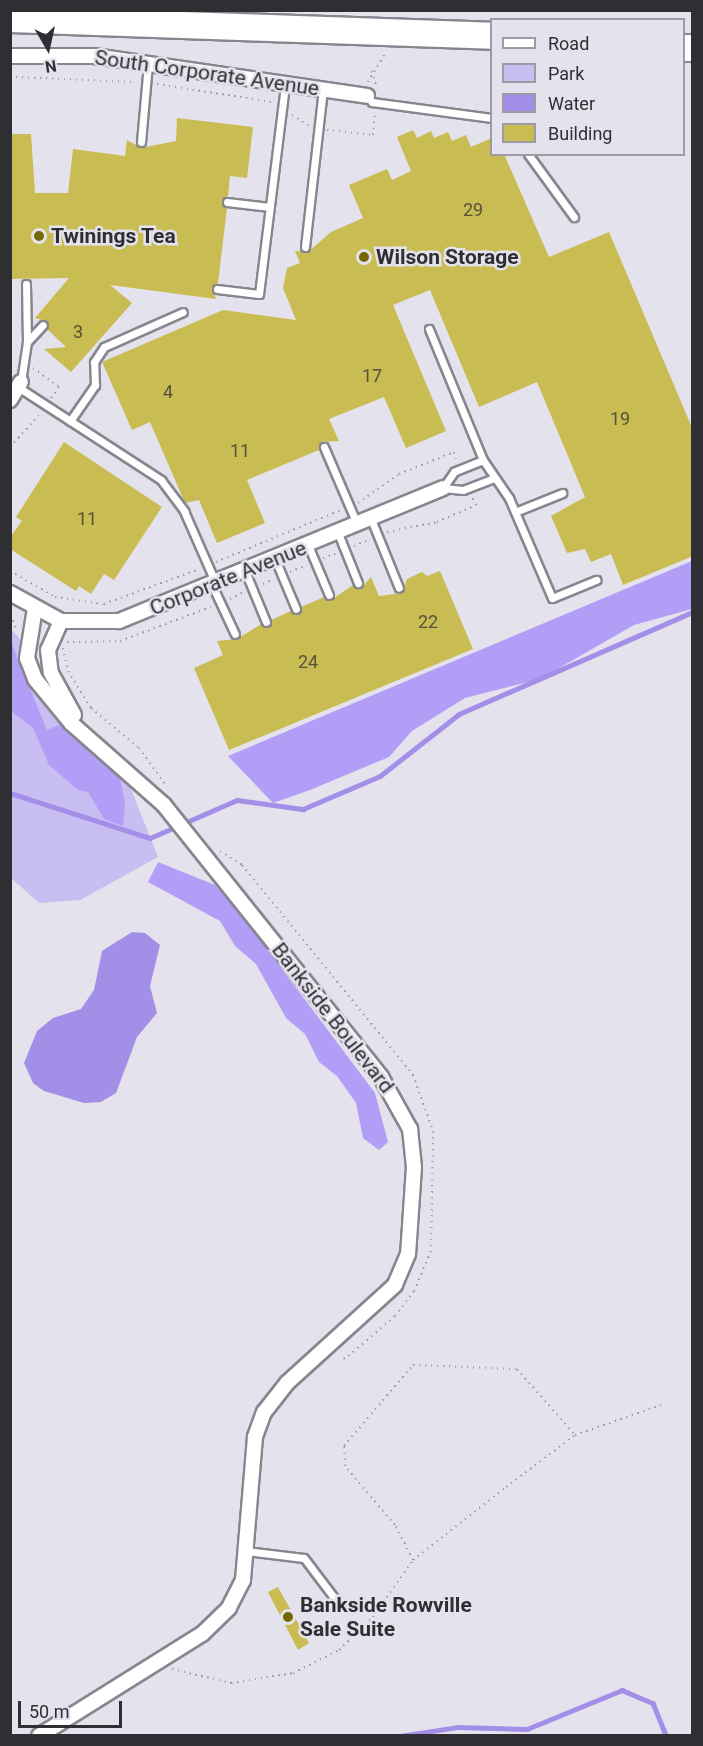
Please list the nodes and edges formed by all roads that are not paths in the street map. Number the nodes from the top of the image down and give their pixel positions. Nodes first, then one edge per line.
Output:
1 (175, 16) edge
2 (10, 19) edge
3 (490, 36) edge
4 (10, 56) edge
5 (148, 64) junction
6 (285, 84) junction
7 (323, 90) junction
8 (372, 99) joint
9 (490, 118) edge
10 (141, 142) dead end
11 (529, 156) edge
12 (228, 202) dead end
13 (270, 207) junction
14 (574, 217) dead end
15 (305, 247) dead end
16 (26, 284) dead end
17 (217, 289) dead end
18 (183, 312) dead end
19 (43, 325) dead end
20 (429, 329) dead end
21 (27, 342) junction
22 (20, 385) junction
23 (10, 400) edge
24 (70, 421) junction
25 (324, 447) dead end
26 (483, 460) junction
27 (495, 478) junction
28 (443, 488) junction
29 (562, 493) dead end
30 (515, 512) junction
31 (371, 519) junction
32 (357, 524) junction
33 (338, 532) junction
34 (308, 545) junction
35 (275, 559) junction
36 (245, 571) junction
37 (596, 580) dead end
38 (358, 583) dead end
39 (214, 584) junction
40 (399, 588) dead end
41 (10, 592) edge
42 (329, 595) dead end
43 (35, 608) junction
44 (296, 609) dead end
45 (61, 621) junction
46 (266, 622) dead end
47 (235, 634) dead end
48 (92, 741) junction
49 (246, 1551) junction
50 (335, 1599) dead end
51 (39, 1736) edge

1 - 2 highway
1 - 3 highway
4 - 5 street, South Corporate Avenue
5 - 6 street, South Corporate Avenue
5 - 10 lane
6 - 7 street, South Corporate Avenue
6 - 13 lane
7 - 8 street, South Corporate Avenue
7 - 15 lane
8 - 9 lane
11 - 14 lane
12 - 13 lane
13 - 17 lane
16 - 21 lane
18 - 24 lane
19 - 21 lane
20 - 26 lane
21 - 22 lane
22 - 23 street
22 - 24 lane
24 - 39 lane
25 - 32 lane
26 - 27 lane
26 - 28 lane
27 - 28 lane
27 - 30 lane
28 - 31 street, Corporate Avenue
29 - 30 lane
30 - 37 lane
31 - 32 street, Corporate Avenue
31 - 40 lane
32 - 33 street, Corporate Avenue
33 - 34 street, Corporate Avenue
33 - 38 lane
34 - 35 street, Corporate Avenue
34 - 42 lane
35 - 36 street, Corporate Avenue
35 - 44 lane
36 - 39 street, Corporate Avenue
36 - 46 lane
39 - 45 street, Corporate Avenue
39 - 47 lane
41 - 43 street, Corporate Avenue
43 - 45 street, Corporate Avenue
43 - 48 street, Bankside Boulevard
45 - 48 street, Bankside Boulevard
48 - 49 street, Bankside Boulevard
49 - 50 lane
49 - 51 street, Bankside Boulevard

